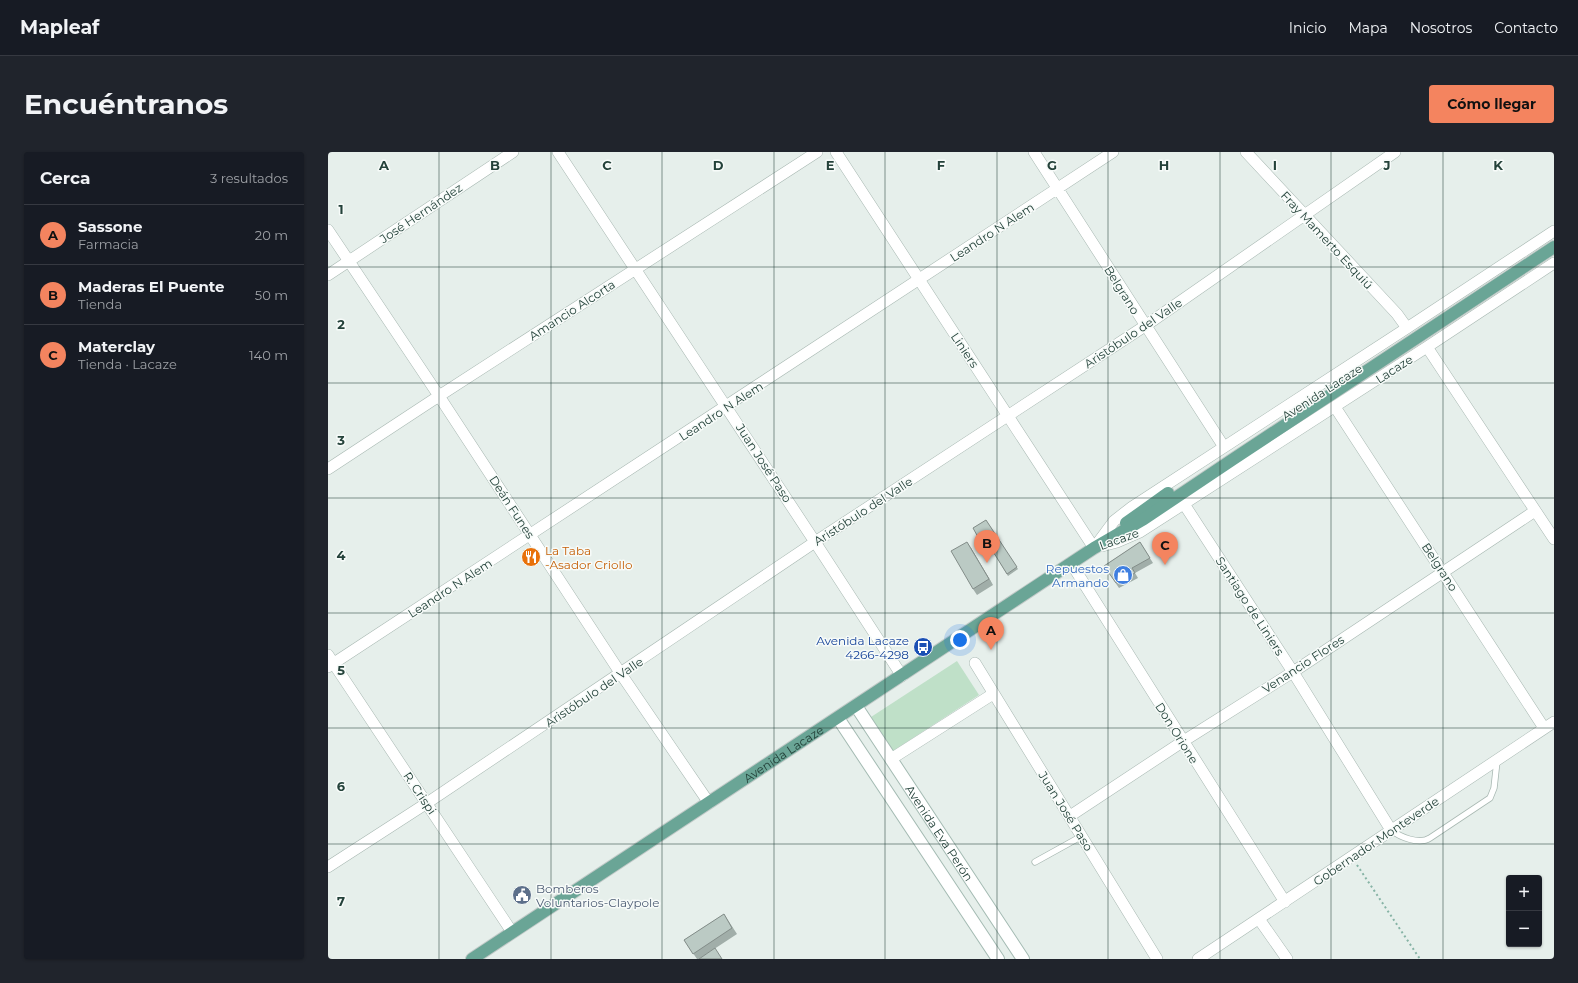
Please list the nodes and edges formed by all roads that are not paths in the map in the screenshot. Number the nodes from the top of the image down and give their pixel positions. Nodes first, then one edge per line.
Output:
1 (513, 152) edge
2 (558, 152) edge
3 (817, 152) edge
4 (836, 152) edge
5 (1034, 152) edge
6 (1113, 152) edge
7 (1246, 152) edge
8 (1395, 152) edge
9 (1058, 189) junction
10 (1304, 216) junction
11 (328, 230) edge
12 (1554, 231) edge
13 (1554, 240) edge
14 (1554, 247) edge
15 (349, 261) junction
16 (1554, 263) edge
17 (635, 269) junction
18 (328, 275) edge
19 (919, 280) junction
20 (1144, 326) junction
21 (1407, 328) junction
22 (1427, 347) junction
23 (439, 396) junction
24 (726, 407) junction
25 (1335, 407) junction
26 (1009, 416) junction
27 (1228, 453) junction
28 (328, 469) edge
29 (1184, 504) junction
30 (1535, 511) junction
31 (531, 535) junction
32 (1554, 539) edge
33 (816, 542) junction
34 (1094, 548) junction
35 (1070, 563) junction
36 (1443, 572) junction
37 (330, 662) edge
38 (975, 663) dead end
39 (1293, 672) junction
40 (621, 674) junction
41 (902, 676) junction
42 (993, 694) junction
43 (856, 706) junction
44 (838, 718) junction
45 (1554, 722) edge
46 (1544, 728) junction
47 (1182, 742) junction
48 (891, 759) junction
49 (1497, 760) junction
50 (427, 803) junction
51 (709, 803) junction
52 (1070, 816) junction
53 (1392, 830) junction
54 (1082, 836) junction
55 (1035, 862) dead end
56 (328, 867) edge
57 (1285, 902) junction
58 (1260, 919) junction
59 (512, 932) junction
60 (472, 959) edge
61 (998, 959) edge
62 (1023, 959) edge
63 (1157, 959) edge
64 (1198, 959) edge
65 (1287, 959) edge

1 - 15 street, José Hernández
2 - 17 street, Juan José Paso
3 - 17 street, Amancio Alcorta
4 - 19 street, Liniers
5 - 9 street, Belgrano
6 - 9 street, Leandro N Alem
7 - 10 street, Fray Mamerto Esquiú
8 - 10 street, Aristóbulo del Valle
9 - 19 street, Leandro N Alem
9 - 20 street, Belgrano
10 - 20 street, Aristóbulo del Valle
10 - 21 street, Fray Mamerto Esquiú
11 - 15 street, Deán Funes
12 - 21 street, Lacaze
13 - 27 main road, Avenida Lacaze
14 - 27 main road, Avenida Lacaze
15 - 18 street, José Hernández
15 - 23 street, Deán Funes
16 - 22 street, Lacaze
17 - 23 street, Amancio Alcorta
17 - 24 street, Juan José Paso
19 - 24 street, Leandro N Alem
19 - 26 street, Liniers
20 - 26 street, Aristóbulo del Valle
20 - 27 street, Belgrano
21 - 27 street, Lacaze
22 - 25 street, Lacaze
22 - 30 street
23 - 28 street, Amancio Alcorta
23 - 31 street, Deán Funes
24 - 31 street, Leandro N Alem
24 - 33 street, Juan José Paso
25 - 29 street, Lacaze
25 - 36 street, Belgrano
26 - 33 street, Aristóbulo del Valle
26 - 34 street, Liniers
27 - 34 main road, Avenida Lacaze
27 - 34 street, Lacaze
29 - 34 street, Lacaze
29 - 39 street, Santiago de Liniers
30 - 32 street
30 - 36 street, Venancio Flores
31 - 37 street, Leandro N Alem
31 - 40 street, Deán Funes
33 - 40 street, Aristóbulo del Valle
33 - 41 street, Juan José Paso
34 - 35 main road, Avenida Lacaze
35 - 41 main road, Avenida Lacaze
35 - 47 street, Don Orione
36 - 39 street, Venancio Flores
36 - 46 street, Belgrano
37 - 50 street, R. Crispi
38 - 42 street, Juan José Paso
39 - 47 street, Venancio Flores
39 - 53 street, Santiago de Liniers
40 - 50 street, Aristóbulo del Valle
40 - 51 street, Deán Funes
41 - 43 main road, Avenida Lacaze
42 - 48 street
42 - 52 street, Juan José Paso
43 - 44 main road, Avenida Lacaze
43 - 48 main road, Avenida Eva Perón
44 - 51 main road, Avenida Lacaze
44 - 61 main road, Avenida Eva Perón
45 - 46 street, Gobernador Monteverde
46 - 49 street, Gobernador Monteverde
47 - 52 street, Venancio Flores
47 - 57 street, Don Orione
48 - 62 main road, Avenida Eva Perón
49 - 53 street, Gobernador Monteverde
49 - 53 lane
50 - 56 street, Aristóbulo del Valle
50 - 59 street, R. Crispi
51 - 59 main road, Avenida Lacaze
52 - 54 street, Juan José Paso
53 - 57 street, Gobernador Monteverde
54 - 55 lane
54 - 63 street, Juan José Paso
57 - 58 street, Gobernador Monteverde
58 - 64 street, Gobernador Monteverde
58 - 65 street
59 - 60 main road, Avenida Lacaze

